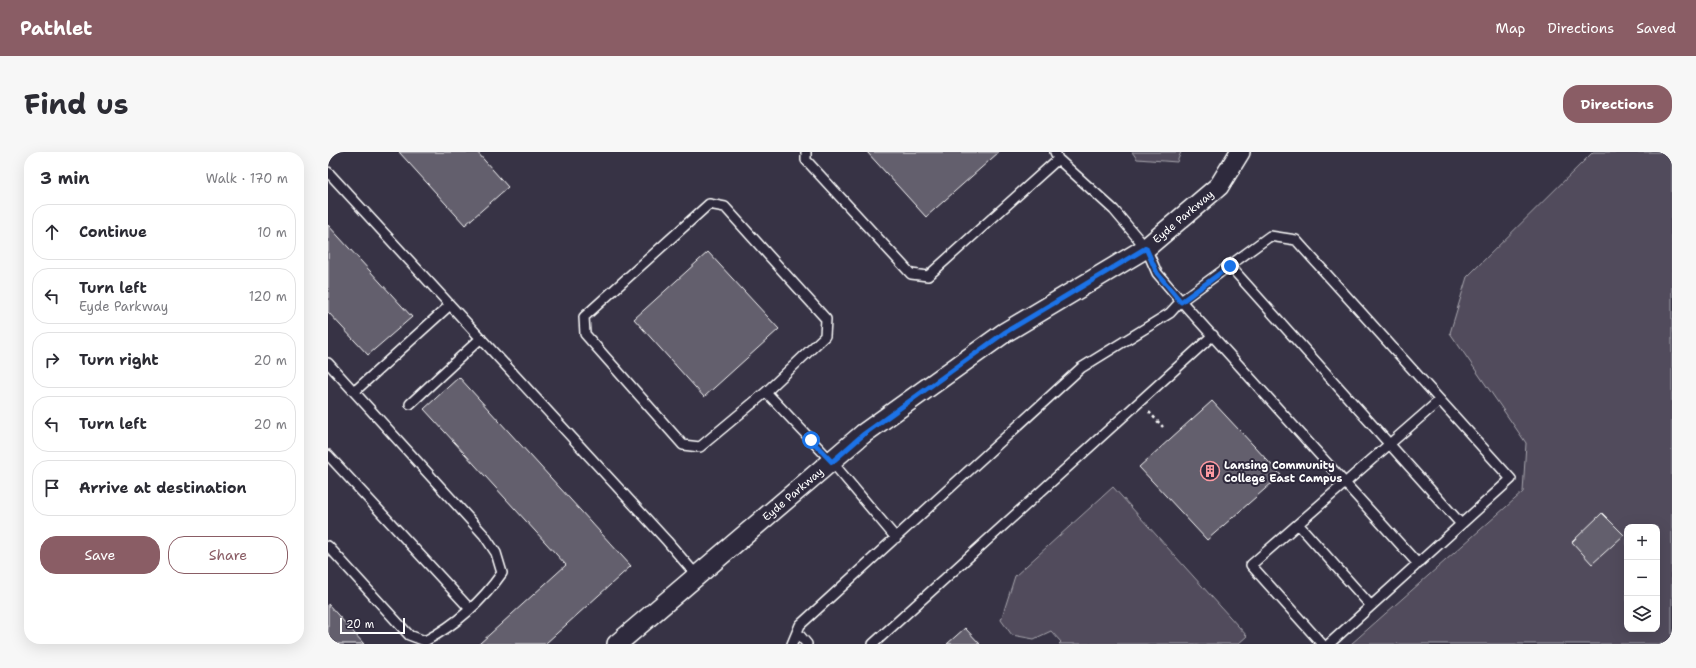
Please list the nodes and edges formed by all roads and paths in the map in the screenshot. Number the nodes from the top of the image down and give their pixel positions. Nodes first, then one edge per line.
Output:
1 (806, 152) edge
2 (1240, 152) edge
3 (1056, 155) edge
4 (328, 172) edge
5 (1146, 248) junction
6 (1230, 266) junction
7 (1181, 302) junction
8 (450, 305) junction
9 (1213, 335) junction
10 (481, 338) junction
11 (328, 363) edge
12 (355, 391) junction
13 (766, 392) junction
14 (1440, 400) junction
15 (410, 404) dead end
16 (1390, 445) junction
17 (328, 455) edge
18 (832, 462) junction
19 (1345, 483) junction
20 (1298, 524) junction
21 (1461, 524) junction
22 (896, 538) junction
23 (328, 546) edge
24 (1418, 564) junction
25 (697, 576) junction
26 (1371, 606) junction
27 (470, 609) junction
28 (797, 632) junction
29 (617, 644) edge
30 (792, 644) edge
31 (807, 644) edge
32 (873, 644) edge
33 (1322, 644) edge
34 (1329, 644) edge

1 - 3 lane
2 - 5 street, Eyde Parkway
3 - 5 lane
4 - 8 lane
5 - 7 lane
5 - 18 street, Eyde Parkway
6 - 7 lane
6 - 14 lane
6 - 16 lane
7 - 9 lane
7 - 22 lane
8 - 10 lane
8 - 12 lane
9 - 19 lane
9 - 32 lane
10 - 15 lane
10 - 25 lane
11 - 12 lane
12 - 27 lane
13 - 13 lane
13 - 18 lane
14 - 16 lane
14 - 21 lane
16 - 19 lane
16 - 21 lane
17 - 27 lane
18 - 22 lane
18 - 25 street, Eyde Parkway
19 - 20 lane
19 - 24 lane
20 - 26 lane
20 - 33 lane
21 - 24 lane
22 - 28 lane
23 - 27 lane
24 - 26 lane
25 - 29 street, Eyde Parkway
26 - 34 lane
28 - 30 lane
28 - 31 lane

